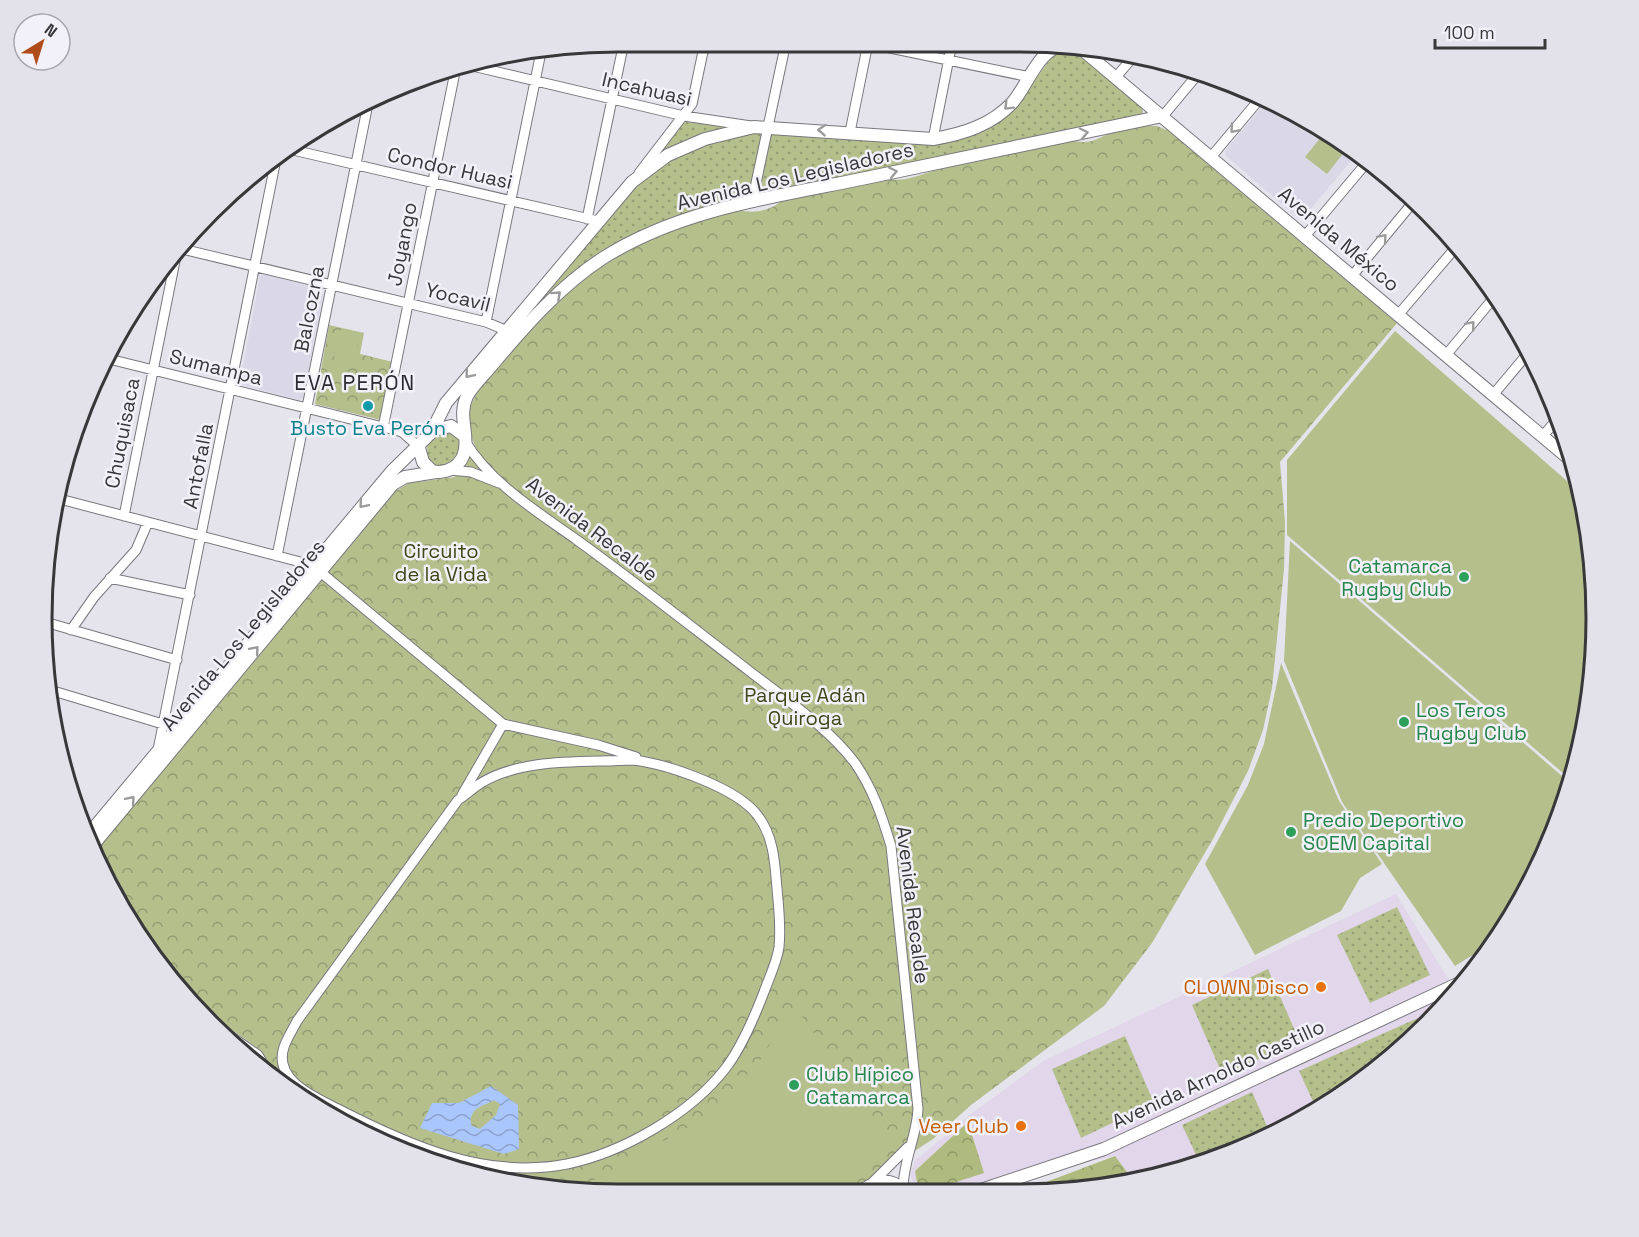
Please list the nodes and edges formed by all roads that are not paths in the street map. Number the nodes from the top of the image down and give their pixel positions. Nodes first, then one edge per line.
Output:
1 (622, 52) edge
2 (703, 52) edge
3 (784, 52) edge
4 (865, 52) edge
5 (910, 52) edge
6 (950, 52) edge
7 (1043, 53) edge
8 (1047, 53) edge
9 (1091, 57) edge
10 (540, 58) edge
11 (1042, 58) junction
12 (949, 60) junction
13 (1128, 63) edge
14 (484, 69) edge
15 (1030, 76) junction
16 (1116, 77) junction
17 (454, 78) edge
18 (1193, 80) edge
19 (535, 81) junction
20 (612, 99) junction
21 (1256, 104) edge
22 (366, 112) edge
23 (684, 116) junction
24 (1163, 116) junction
25 (768, 126) junction
26 (754, 127) junction
27 (850, 132) junction
28 (933, 139) junction
29 (299, 151) edge
30 (1211, 157) junction
31 (356, 164) junction
32 (1363, 167) edge
33 (274, 169) edge
34 (433, 182) junction
35 (632, 182) junction
36 (511, 201) junction
37 (752, 202) junction
38 (1409, 207) edge
39 (592, 220) junction
40 (1305, 236) junction
41 (187, 252) edge
42 (1452, 252) edge
43 (255, 267) junction
44 (174, 268) edge
45 (1352, 276) junction
46 (332, 285) junction
47 (1490, 302) edge
48 (408, 303) junction
49 (1398, 315) junction
50 (486, 322) junction
51 (511, 333) junction
52 (1446, 355) junction
53 (1523, 359) edge
54 (115, 360) edge
55 (153, 370) junction
56 (231, 390) junction
57 (1492, 395) junction
58 (308, 409) junction
59 (1552, 426) edge
60 (383, 428) junction
61 (431, 433) junction
62 (1542, 437) junction
63 (464, 438) junction
64 (419, 447) junction
65 (1561, 452) edge
66 (443, 471) junction
67 (507, 487) junction
68 (65, 500) edge
69 (124, 516) junction
70 (148, 522) junction
71 (202, 537) junction
72 (277, 556) junction
73 (316, 569) junction
74 (110, 578) junction
75 (190, 595) junction
76 (52, 624) edge
77 (71, 630) junction
78 (177, 660) junction
79 (57, 692) edge
80 (163, 724) junction
81 (503, 724) junction
82 (176, 728) junction
83 (157, 751) junction
84 (653, 762) junction
85 (153, 774) junction
86 (458, 800) junction
87 (94, 828) edge
88 (98, 839) edge
89 (1450, 988) edge
90 (288, 1078) edge
91 (293, 1081) edge
92 (911, 1143) junction
93 (870, 1184) edge
94 (878, 1184) edge
95 (894, 1184) edge
96 (903, 1184) edge
97 (999, 1184) edge

1 - 20 street
2 - 23 street
3 - 25 street
4 - 27 street
5 - 12 street
6 - 12 street
7 - 11 main road, Avenida Los Legisladores
8 - 11 main road, Avenida Los Legisladores
9 - 16 main road, Avenida México
10 - 19 street
11 - 15 main road, Avenida Los Legisladores
12 - 15 street
12 - 28 street
13 - 16 street
14 - 19 street, Incahuasi
15 -> 28 main road, Avenida Los Legisladores
16 - 24 main road, Avenida México
17 - 34 street, Joyango
18 - 24 street
19 - 20 street, Incahuasi
19 - 36 street
20 - 23 street, Incahuasi
20 - 39 street
21 -> 30 street
22 - 31 street, Balcozna
23 - 26 street, Incahuasi
23 - 35 street
24 - 30 main road, Avenida México
37 -> 24 main road, Avenida Los Legisladores
25 - 26 main road, Avenida Los Legisladores
27 -> 25 main road, Avenida Los Legisladores
25 - 37 street
26 - 35 main road, Avenida Los Legisladores
27 - 28 main road, Avenida Los Legisladores
29 - 31 street, Condor Huasi
30 - 40 main road, Avenida México
31 - 34 street, Condor Huasi
31 - 46 street, Balcozna
32 - 40 street
33 - 43 street, Antofalla
34 - 36 street, Condor Huasi
34 - 48 street, Joyango
35 - 39 main road, Avenida Los Legisladores
36 - 39 street, Condor Huasi
36 - 50 street
51 -> 37 main road, Avenida Los Legisladores
45 -> 38 street
39 - 51 main road, Avenida Los Legisladores
40 - 45 main road, Avenida México
41 - 43 street, Yocavil
42 - 49 street
43 - 46 street, Yocavil
43 - 56 street, Antofalla
44 - 55 street, Chuquisaca
45 - 49 main road, Avenida México
46 - 48 street, Yocavil
46 - 58 street, Balcozna
52 -> 47 street
48 - 50 street, Yocavil
48 - 60 street, Joyango
49 - 52 main road, Avenida México
50 - 51 street, Yocavil
51 -> 61 main road, Avenida Los Legisladores
51 - 63 main road, Avenida Los Legisladores
52 - 57 main road, Avenida México
53 - 57 street
54 - 55 street, Sumampa
55 - 56 street, Sumampa
55 - 69 street, Chuquisaca
56 - 58 street, Sumampa
56 - 71 street, Antofalla
57 - 62 main road, Avenida México
58 - 60 street, Sumampa
58 - 72 street, Balcozna
59 - 62 street
60 - 64 street, Sumampa
61 - 63 main road
61 - 64 main road
62 - 65 main road, Avenida México
63 - 66 main road
63 - 67 street, Avenida Recalde
64 - 66 main road
64 -> 73 main road, Avenida Los Legisladores
66 - 67 street, Avenida Recalde
66 - 73 main road, Avenida Los Legisladores
67 - 92 street, Avenida Recalde
68 - 69 street
69 - 70 street
70 - 71 street
70 - 74 street
71 - 72 street
71 - 75 street, Antofalla
72 - 73 street
73 - 81 street
73 - 82 main road, Avenida Los Legisladores
85 -> 73 main road, Avenida Los Legisladores
74 - 75 street
74 - 77 street
75 - 78 street, Antofalla
76 - 77 street
77 - 78 street
78 - 80 street, Antofalla
79 - 80 street
80 - 82 street
80 - 83 street, Antofalla
81 - 84 street
81 - 86 street
82 - 83 main road, Avenida Los Legisladores
83 - 85 street, Antofalla
83 - 87 main road, Avenida Los Legisladores
84 - 86 street
84 - 91 street
88 -> 85 main road, Avenida Los Legisladores
86 - 90 street
89 - 97 main road, Avenida Arnoldo Castillo
92 - 93 street
92 - 96 street, Avenida Recalde
94 - 95 main road

